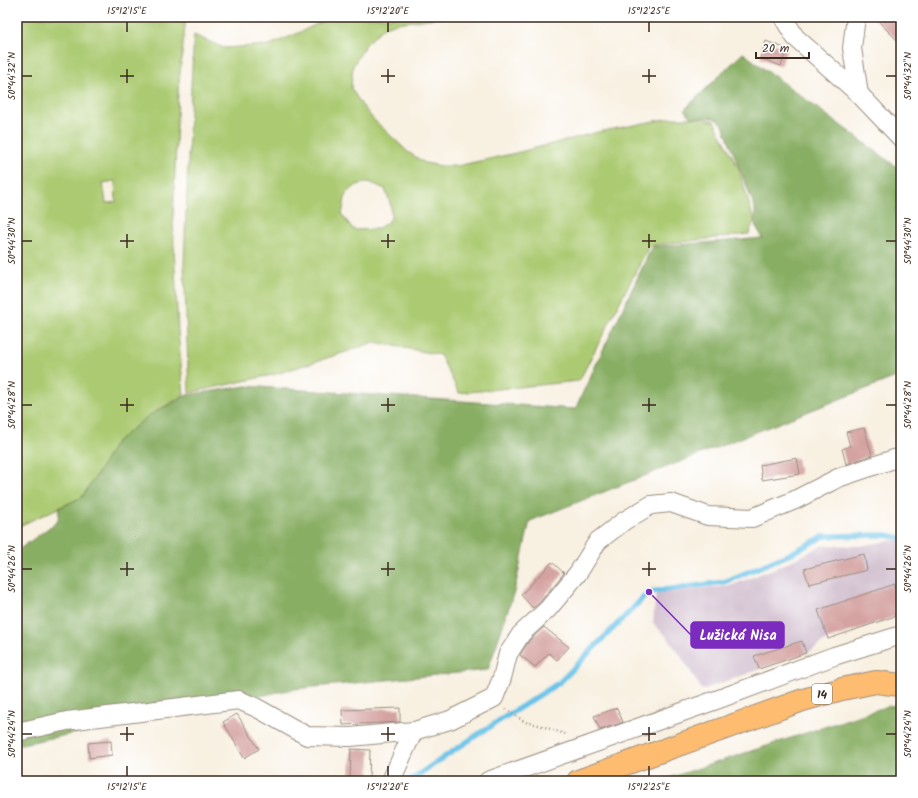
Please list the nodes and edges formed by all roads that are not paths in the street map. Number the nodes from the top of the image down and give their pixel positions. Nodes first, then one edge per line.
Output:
1 (783, 17) edge
2 (856, 17) edge
3 (859, 94) junction
4 (901, 138) edge
5 (901, 458) edge
6 (901, 635) edge
7 (901, 685) edge
8 (414, 731) junction
9 (17, 732) edge
10 (392, 781) edge
11 (488, 781) edge
12 (578, 781) edge

1 - 3 street
2 - 3 street
3 - 4 street
5 - 8 street
6 - 11 street
7 - 12 main road, 14
8 - 9 street
8 - 10 street

